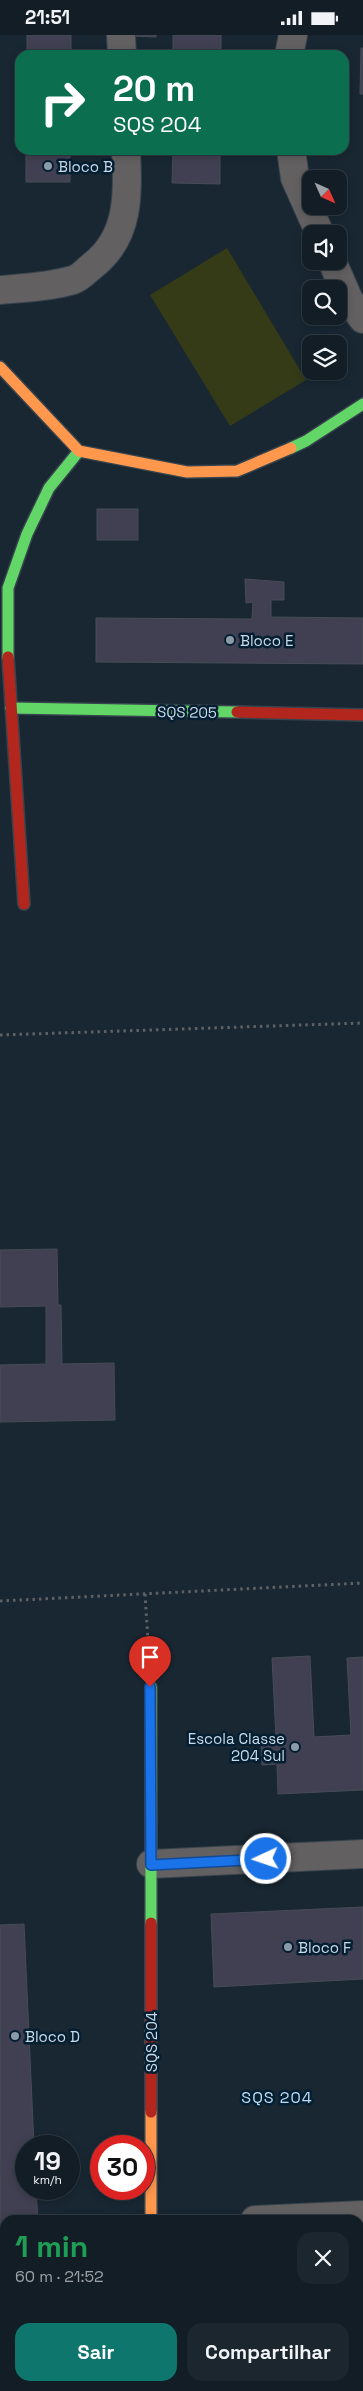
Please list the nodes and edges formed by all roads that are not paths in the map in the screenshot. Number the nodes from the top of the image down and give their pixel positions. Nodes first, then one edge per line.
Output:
1 (121, 35) edge
2 (292, 35) edge
3 (122, 50) edge
4 (290, 50) edge
5 (126, 155) edge
6 (291, 155) edge
7 (316, 225) edge
8 (336, 270) edge
9 (0, 290) edge
10 (363, 319) edge
11 (0, 367) edge
12 (363, 404) edge
13 (79, 451) junction
14 (11, 709) junction
15 (363, 715) edge
16 (24, 904) dead end
17 (150, 1687) road end
18 (363, 1854) edge
19 (151, 1865) junction
20 (151, 2215) edge

1 - 3 street
2 - 4 street
5 - 9 street
6 - 7 street
8 - 10 street
11 - 13 street
12 - 13 street
13 - 14 street
14 - 15 street, SQS 205
14 - 16 street
17 - 19 street, SQS 204
18 - 19 street
19 - 20 street, SQS 204

